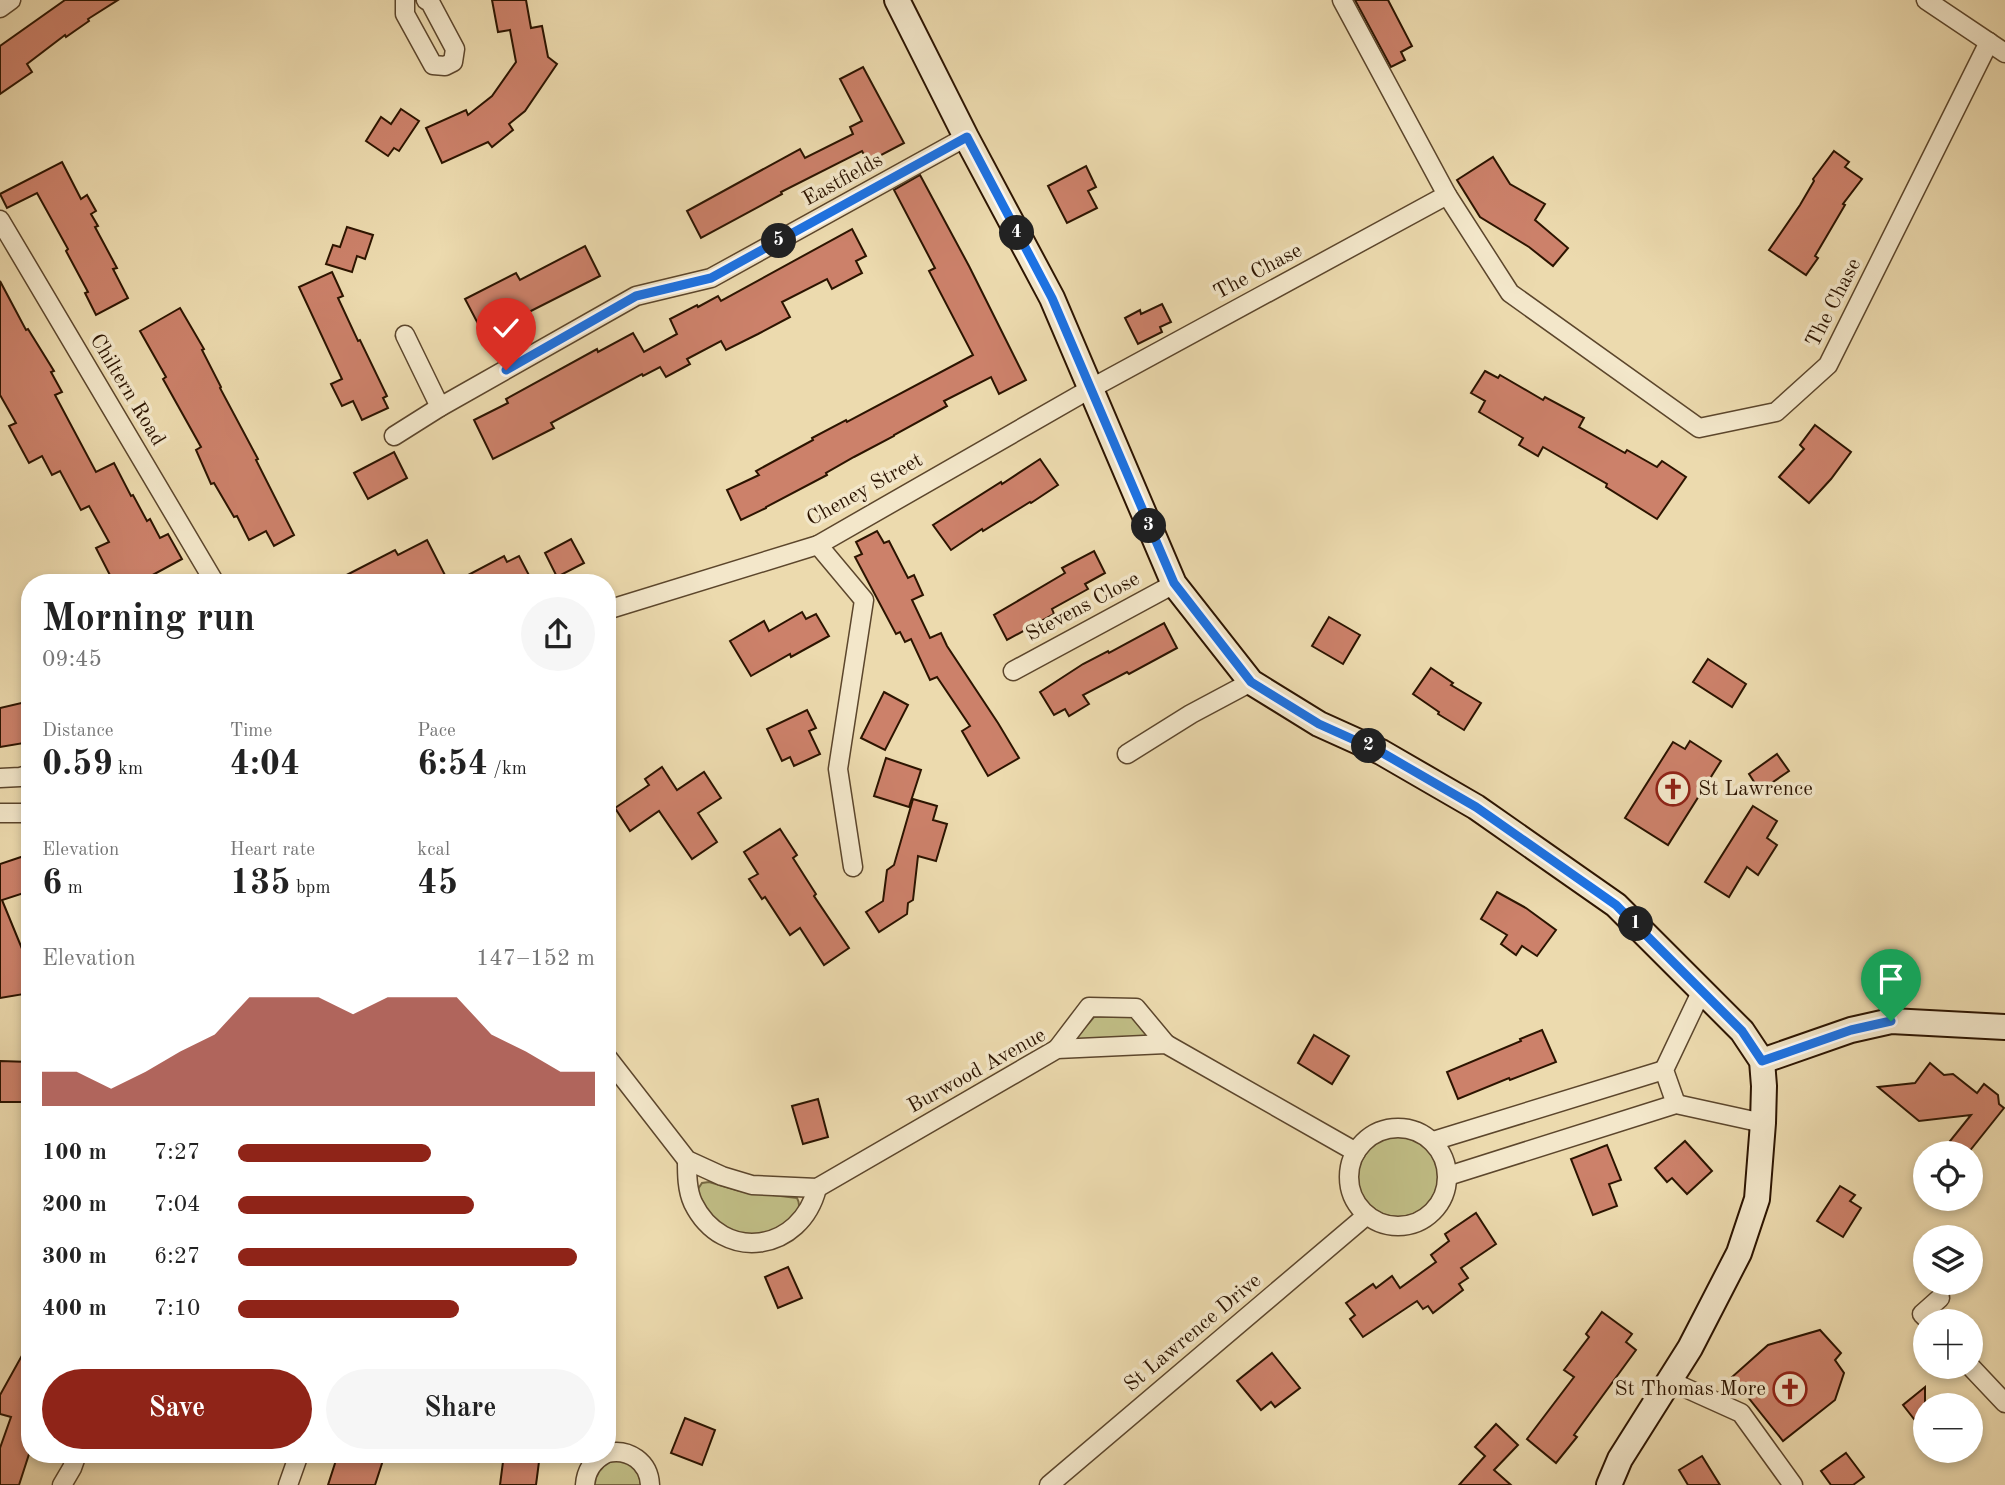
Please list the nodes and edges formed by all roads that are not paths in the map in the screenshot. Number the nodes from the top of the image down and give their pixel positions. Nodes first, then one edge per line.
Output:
1 (12, 0) edge
2 (405, 0) edge
3 (426, 0) edge
4 (897, 0) edge
5 (1342, 0) edge
6 (1926, 0) edge
7 (0, 8) edge
8 (1989, 42) junction
9 (2005, 53) edge
10 (967, 137) junction
11 (1447, 195) junction
12 (0, 220) edge
13 (405, 335) dead end
14 (1090, 389) junction
15 (440, 407) junction
16 (394, 436) dead end
17 (818, 545) junction
18 (210, 574) edge
19 (1174, 583) junction
20 (616, 607) edge
21 (1013, 671) dead end
22 (1251, 682) junction
23 (1127, 754) dead end
24 (21, 777) edge
25 (0, 778) edge
26 (0, 813) edge
27 (21, 813) edge
28 (853, 867) dead end
29 (1702, 990) junction
30 (2005, 1027) edge
31 (1166, 1044) junction
32 (1057, 1049) junction
33 (1762, 1061) junction
34 (616, 1069) edge
35 (1664, 1070) junction
36 (1676, 1104) junction
37 (1763, 1124) junction
38 (1433, 1141) junction
39 (1356, 1152) junction
40 (687, 1160) junction
41 (1448, 1176) junction
42 (817, 1188) junction
43 (1367, 1215) junction
44 (1940, 1298) dead end
45 (1928, 1309) edge
46 (1982, 1379) edge
47 (1670, 1381) junction
48 (2005, 1404) edge
49 (616, 1453) edge
50 (74, 1463) edge
51 (296, 1463) edge
52 (592, 1463) edge
53 (62, 1485) edge
54 (288, 1485) edge
55 (585, 1485) edge
56 (650, 1485) edge
57 (1049, 1485) edge
58 (1609, 1485) edge
59 (1793, 1485) edge

1 - 7 street
2 - 3 street
4 - 10 street
5 - 11 street, The Chase
6 - 8 street
8 - 9 street
8 - 11 street, The Chase
10 - 14 street
10 - 15 street, Eastfields
11 - 14 street, The Chase
12 - 18 street, Chiltern Road
13 - 15 street
14 - 17 street, Cheney Street
14 - 19 street
15 - 16 street, Eastfields
17 - 20 street, Cheney Street
17 - 28 street
19 - 21 street, Stevens Close
19 - 22 street
22 - 23 street
22 - 29 street
24 - 25 street
26 - 27 street
29 - 33 street
29 - 35 street
30 - 33 street
31 - 32 street, Burwood Avenue
31 - 32 street
31 - 39 street
32 - 42 street, Burwood Avenue
33 - 37 street
34 - 40 street
35 - 36 street
35 - 38 street
36 - 37 street
36 - 41 street
37 - 47 street
38 - 39 street
38 - 41 street
39 - 43 street
40 - 42 street
40 - 42 street
41 - 43 street
43 - 57 street, St Lawrence Drive
44 - 45 street
46 - 48 street
47 - 58 street
47 - 59 street
49 - 56 street
50 - 53 street
51 - 54 street
52 - 55 street

